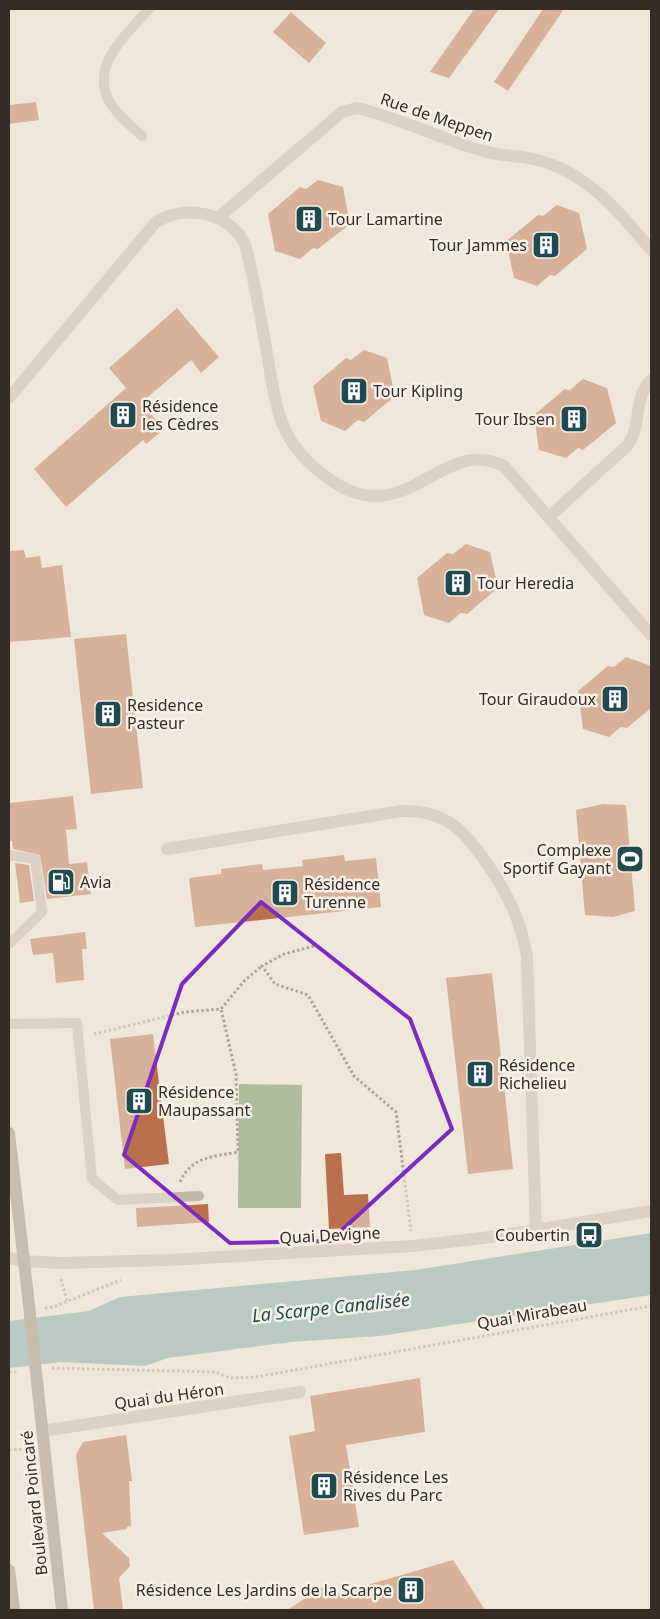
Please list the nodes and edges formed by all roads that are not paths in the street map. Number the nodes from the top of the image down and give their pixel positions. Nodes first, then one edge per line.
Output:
1 (149, 9) edge
2 (142, 136) dead end
3 (218, 218) junction
4 (651, 250) edge
5 (651, 380) edge
6 (9, 398) edge
7 (550, 516) junction
8 (651, 635) edge
9 (166, 849) dead end
10 (9, 855) edge
11 (9, 944) edge
12 (9, 1024) edge
13 (9, 1133) edge
14 (199, 1196) dead end
15 (651, 1211) edge
16 (536, 1230) junction
17 (9, 1258) edge
18 (24, 1261) junction
19 (300, 1392) dead end
20 (42, 1431) junction
21 (9, 1570) edge
22 (14, 1610) edge
23 (62, 1610) edge

1 - 2 lane
3 - 4 street, Rue de Meppen
3 - 6 street
3 - 7 street
5 - 7 street
7 - 8 street
9 - 16 street
10 - 11 lane
12 - 14 lane
13 - 18 main road, Boulevard Poincaré
15 - 16 street, Quai Devigne
16 - 18 street, Quai Devigne
17 - 18 street, Quai Devigne
18 - 20 main road, Boulevard Poincaré, bridge
19 - 20 street, Quai du Héron
20 - 23 main road, Boulevard Poincaré
21 - 22 main road, Boulevard Poincaré

